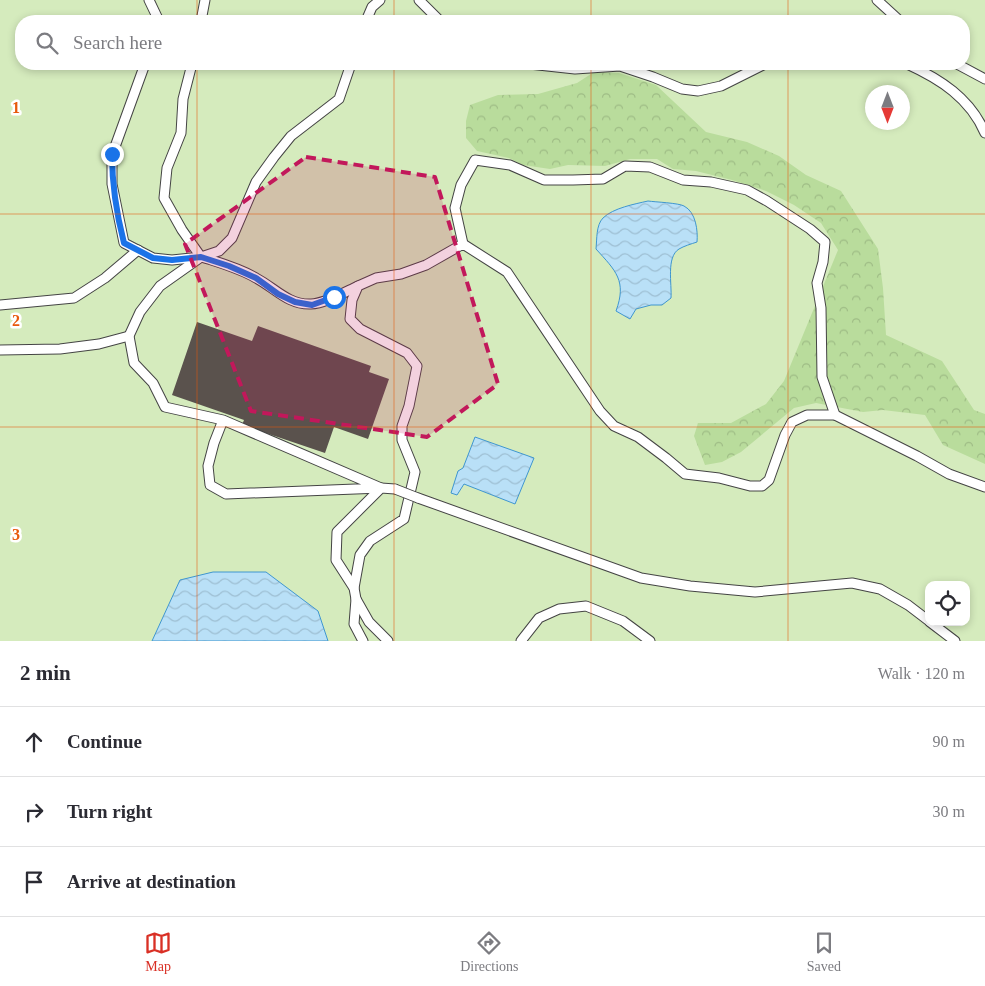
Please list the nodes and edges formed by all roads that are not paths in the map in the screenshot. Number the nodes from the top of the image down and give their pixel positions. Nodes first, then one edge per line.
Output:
1 (148, 0) edge
2 (205, 0) edge
3 (380, 0) edge
4 (419, 0) edge
5 (877, 0) edge
6 (156, 15) edge
7 (202, 15) edge
8 (369, 15) edge
9 (435, 15) edge
10 (893, 15) edge
11 (144, 70) edge
12 (190, 70) edge
13 (349, 70) edge
14 (632, 70) edge
15 (753, 70) edge
16 (920, 70) edge
17 (968, 70) edge
18 (985, 79) edge
19 (985, 133) edge
20 (463, 244) junction
21 (138, 250) junction
22 (201, 257) junction
23 (358, 286) junction
24 (0, 305) edge
25 (129, 336) junction
26 (0, 350) edge
27 (835, 415) junction
28 (221, 419) junction
29 (985, 487) edge
30 (381, 488) junction
31 (354, 588) junction
32 (356, 599) junction
33 (925, 619) edge
34 (934, 626) edge
35 (363, 641) edge
36 (388, 641) edge
37 (521, 641) edge
38 (650, 641) edge
39 (955, 641) edge

1 - 6 lane
2 - 7 lane
3 - 8 lane
4 - 9 lane
5 - 10 lane
11 - 21 lane
12 - 22 lane
13 - 22 lane
14 - 15 lane
16 - 19 lane
17 - 18 lane
20 - 23 lane
20 - 27 lane
20 - 27 lane
21 - 22 lane
21 - 24 lane
22 - 23 lane
22 - 25 lane
23 - 31 lane
25 - 26 lane
25 - 28 lane
27 - 29 lane
28 - 30 lane
28 - 30 lane
30 - 31 lane
30 - 33 lane, bridge
31 - 32 lane
32 - 35 lane
32 - 36 lane
34 - 39 lane
37 - 38 lane

